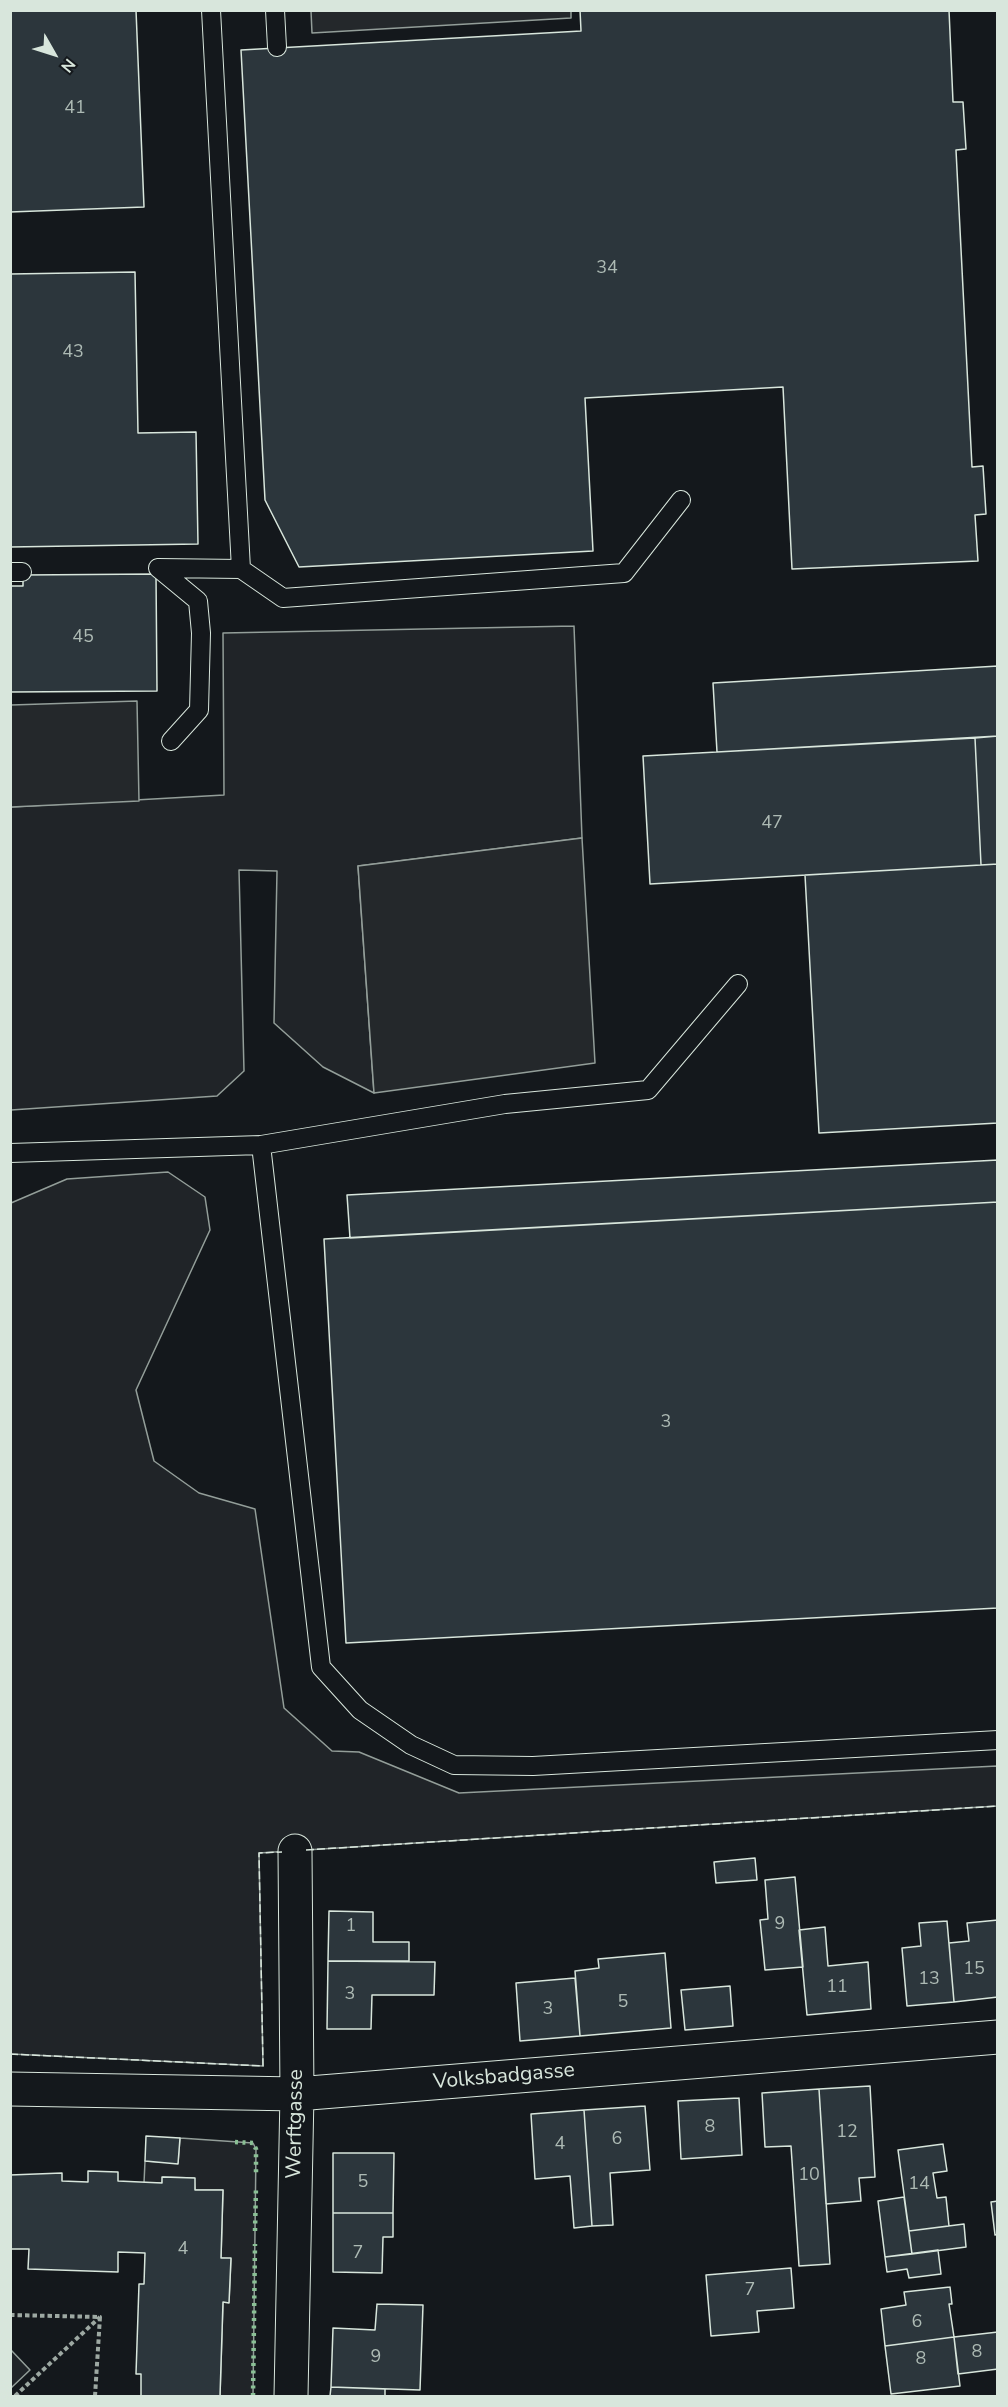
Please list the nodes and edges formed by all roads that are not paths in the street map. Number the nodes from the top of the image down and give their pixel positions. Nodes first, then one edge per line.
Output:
1 (211, 10) edge
2 (275, 10) edge
3 (277, 47) dead end
4 (681, 500) dead end
5 (241, 569) junction
6 (171, 741) dead end
7 (738, 984) dead end
8 (261, 1145) junction
9 (10, 1153) edge
10 (998, 1740) edge
11 (295, 1851) dead end
12 (998, 2037) edge
13 (10, 2089) edge
14 (297, 2094) junction
15 (291, 2397) edge

1 - 5 lane
2 - 3 lane
4 - 5 lane
5 - 6 lane
7 - 8 lane
8 - 9 lane
8 - 10 lane
11 - 14 street, Werftgasse
12 - 14 street, Volksbadgasse
13 - 14 street, Volksbadgasse
14 - 15 street, Werftgasse

